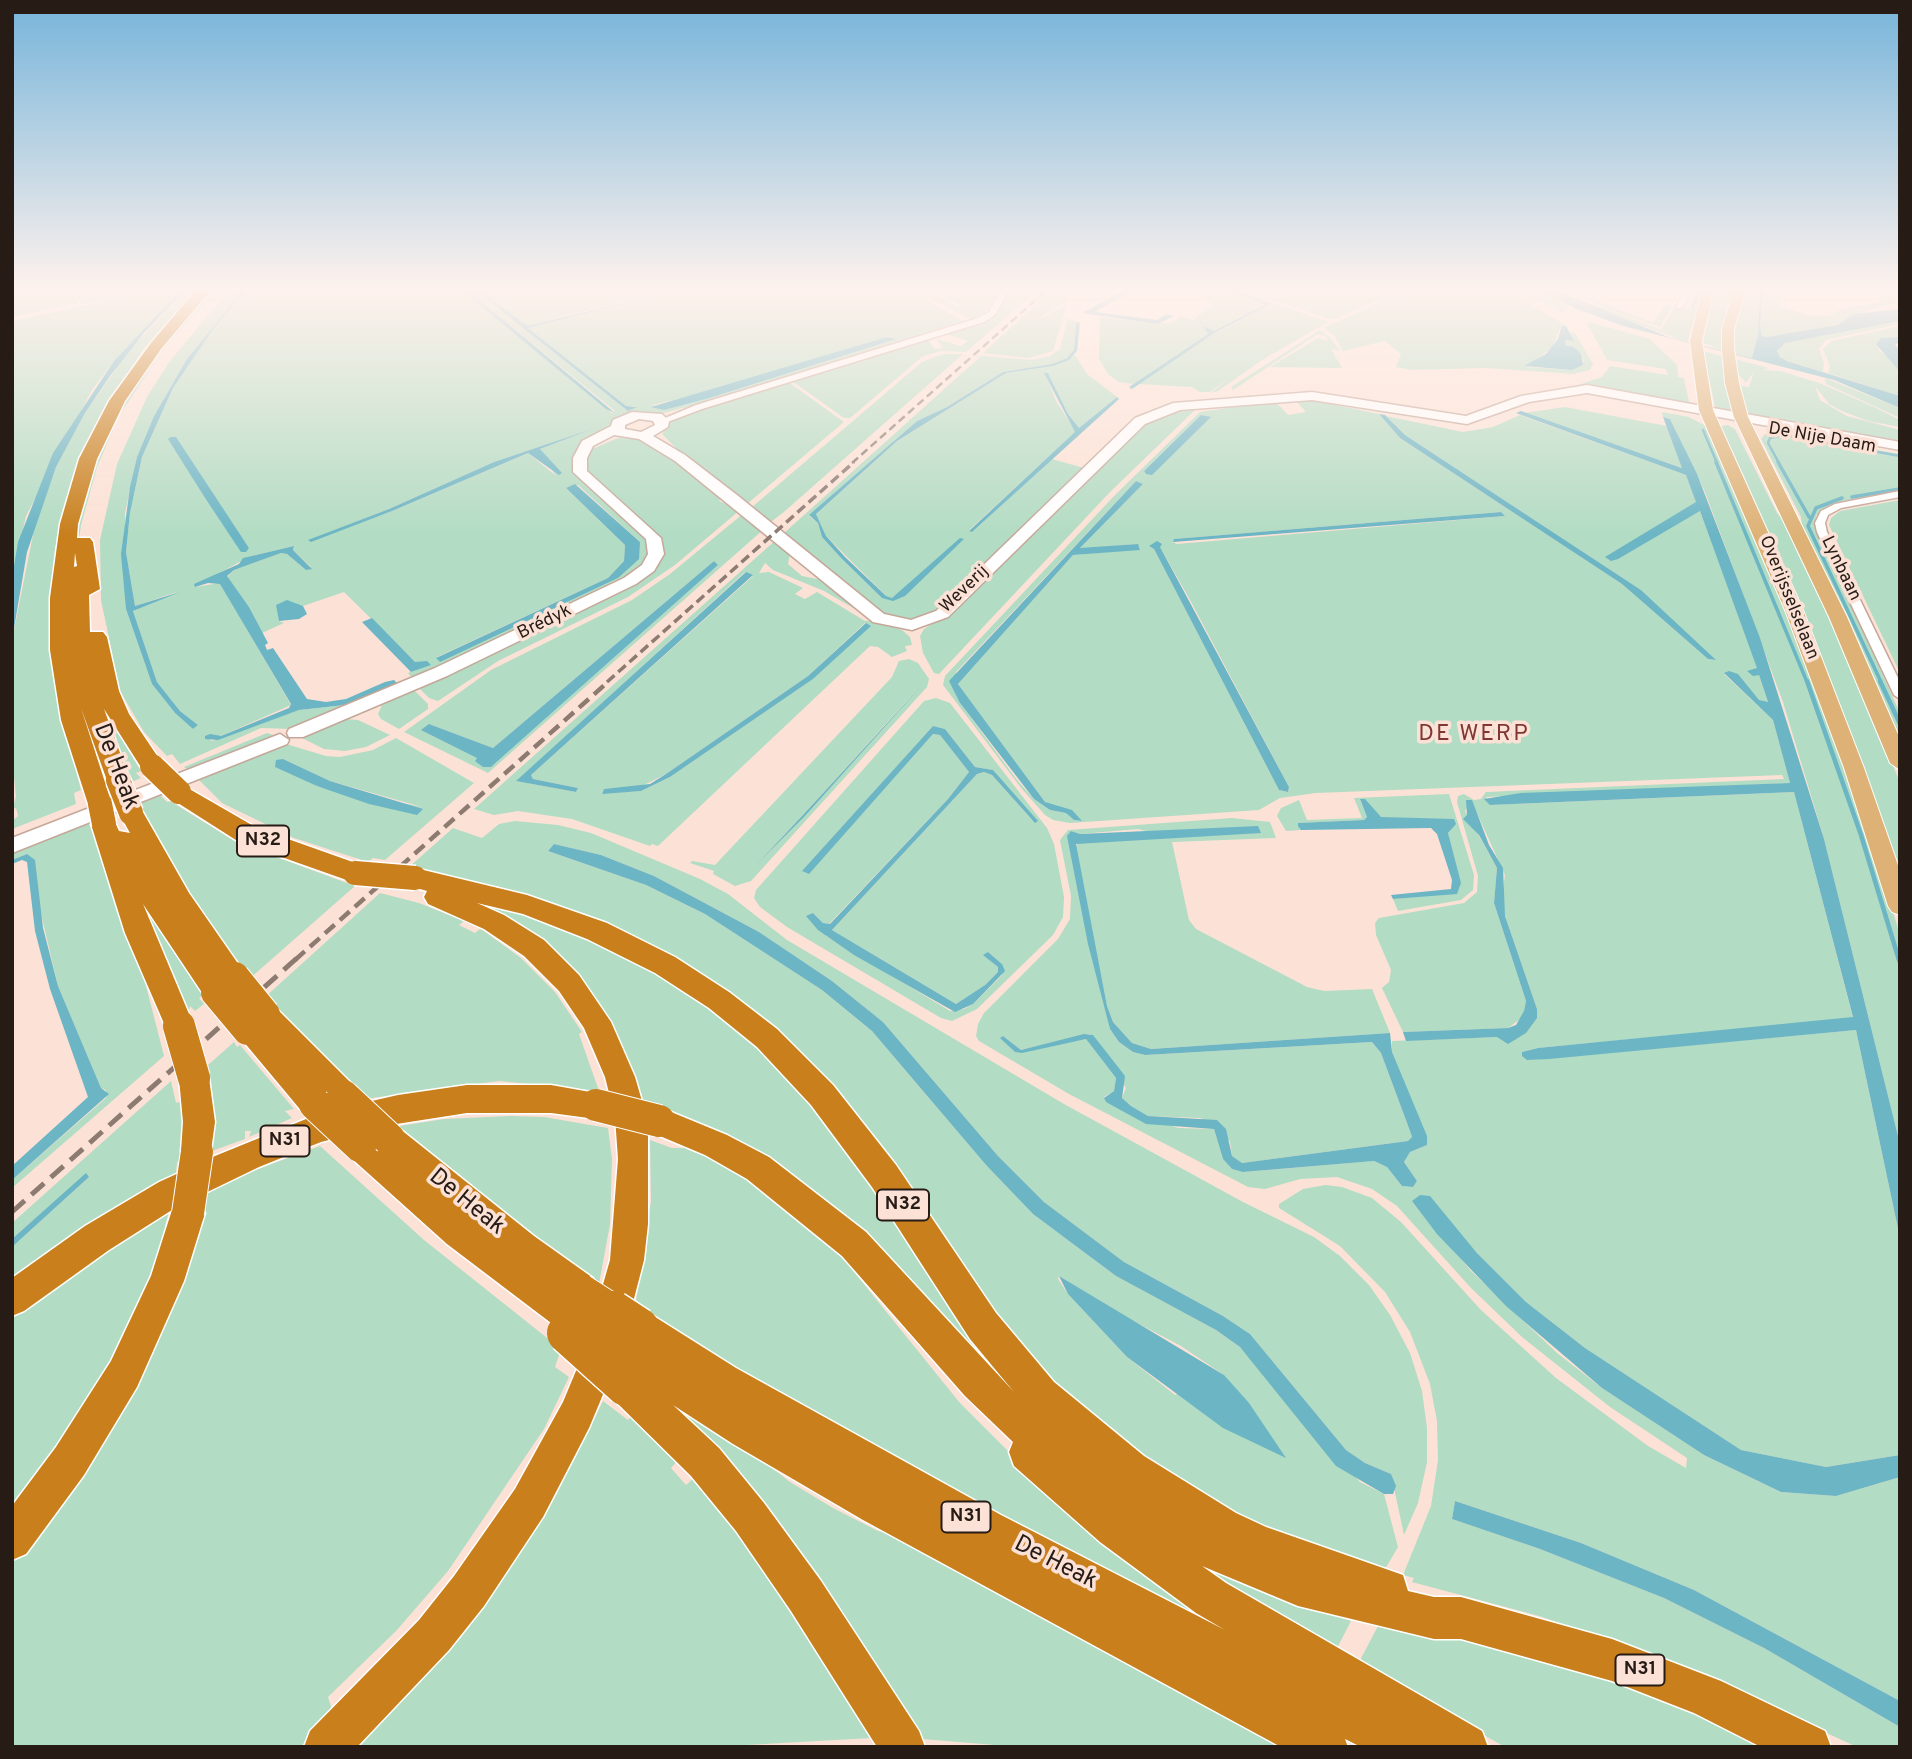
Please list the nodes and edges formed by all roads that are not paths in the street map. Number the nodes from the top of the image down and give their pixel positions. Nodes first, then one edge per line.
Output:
1 (138, 372) edge
2 (155, 372) edge
3 (812, 372) edge
4 (1701, 372) edge
5 (1732, 372) edge
6 (1569, 392) junction
7 (1708, 414) junction
8 (1743, 421) junction
9 (654, 426) junction
10 (618, 432) junction
11 (1900, 446) edge
12 (1900, 452) edge
13 (109, 455) dead end
14 (99, 485) dead end
15 (1900, 494) edge
16 (86, 530) junction
17 (1900, 695) edge
18 (1900, 763) edge
19 (108, 810) junction
20 (12, 846) edge
21 (410, 882) junction
22 (1900, 906) edge
23 (194, 1078) joint
24 (596, 1105) joint
25 (197, 1152) joint
26 (820, 1218) junction
27 (12, 1299) edge
28 (567, 1309) junction
29 (633, 1357) junction
30 (12, 1540) edge
31 (1355, 1590) junction
32 (1461, 1619) joint
33 (1300, 1692) junction
34 (1344, 1716) edge
35 (894, 1733) edge
36 (326, 1747) edge
37 (1407, 1747) edge
38 (1466, 1747) edge
39 (1809, 1747) edge

1 - 19 highway, De Heak / N31
2 - 13 highway
3 - 9 street
4 - 7 main road, Overijsselselaan
5 - 8 main road, Overijsselselaan
6 - 7 street
6 - 7 street, Weverij
6 - 9 street, Weverij
7 - 8 street
7 - 22 main road, Overijsselselaan
8 - 11 street, De Nije Daam
8 - 12 street, De Nije Daam
8 - 18 main road, Overijsselselaan
9 - 10 street
9 - 10 street, Brédyk
10 - 20 street, Brédyk
14 - 16 highway, De Heak / N31
15 - 17 street, Lynbaan
16 - 19 highway, De Heak / N31, bridge
16 - 21 highway, N32, bridge
19 - 23 highway, N31, bridge
19 - 28 highway, De Heak / N31, bridge
21 - 31 highway, N32
21 - 36 highway, N32
23 - 25 highway, N31
24 - 26 highway, N31, bridge
24 - 27 highway, N31
25 - 30 highway, N31, bridge
26 - 31 highway, N31
26 - 33 highway, N31
28 - 29 highway, N31, bridge
28 - 29 highway, De Heak / N31, bridge
29 - 33 highway, De Heak / N31
29 - 35 highway, N31
31 - 32 highway, N31
32 - 39 highway, N31
33 - 34 highway, De Heak / N31
33 - 34 highway, N31
34 - 37 highway, De Heak / N31
34 - 38 highway, N31

